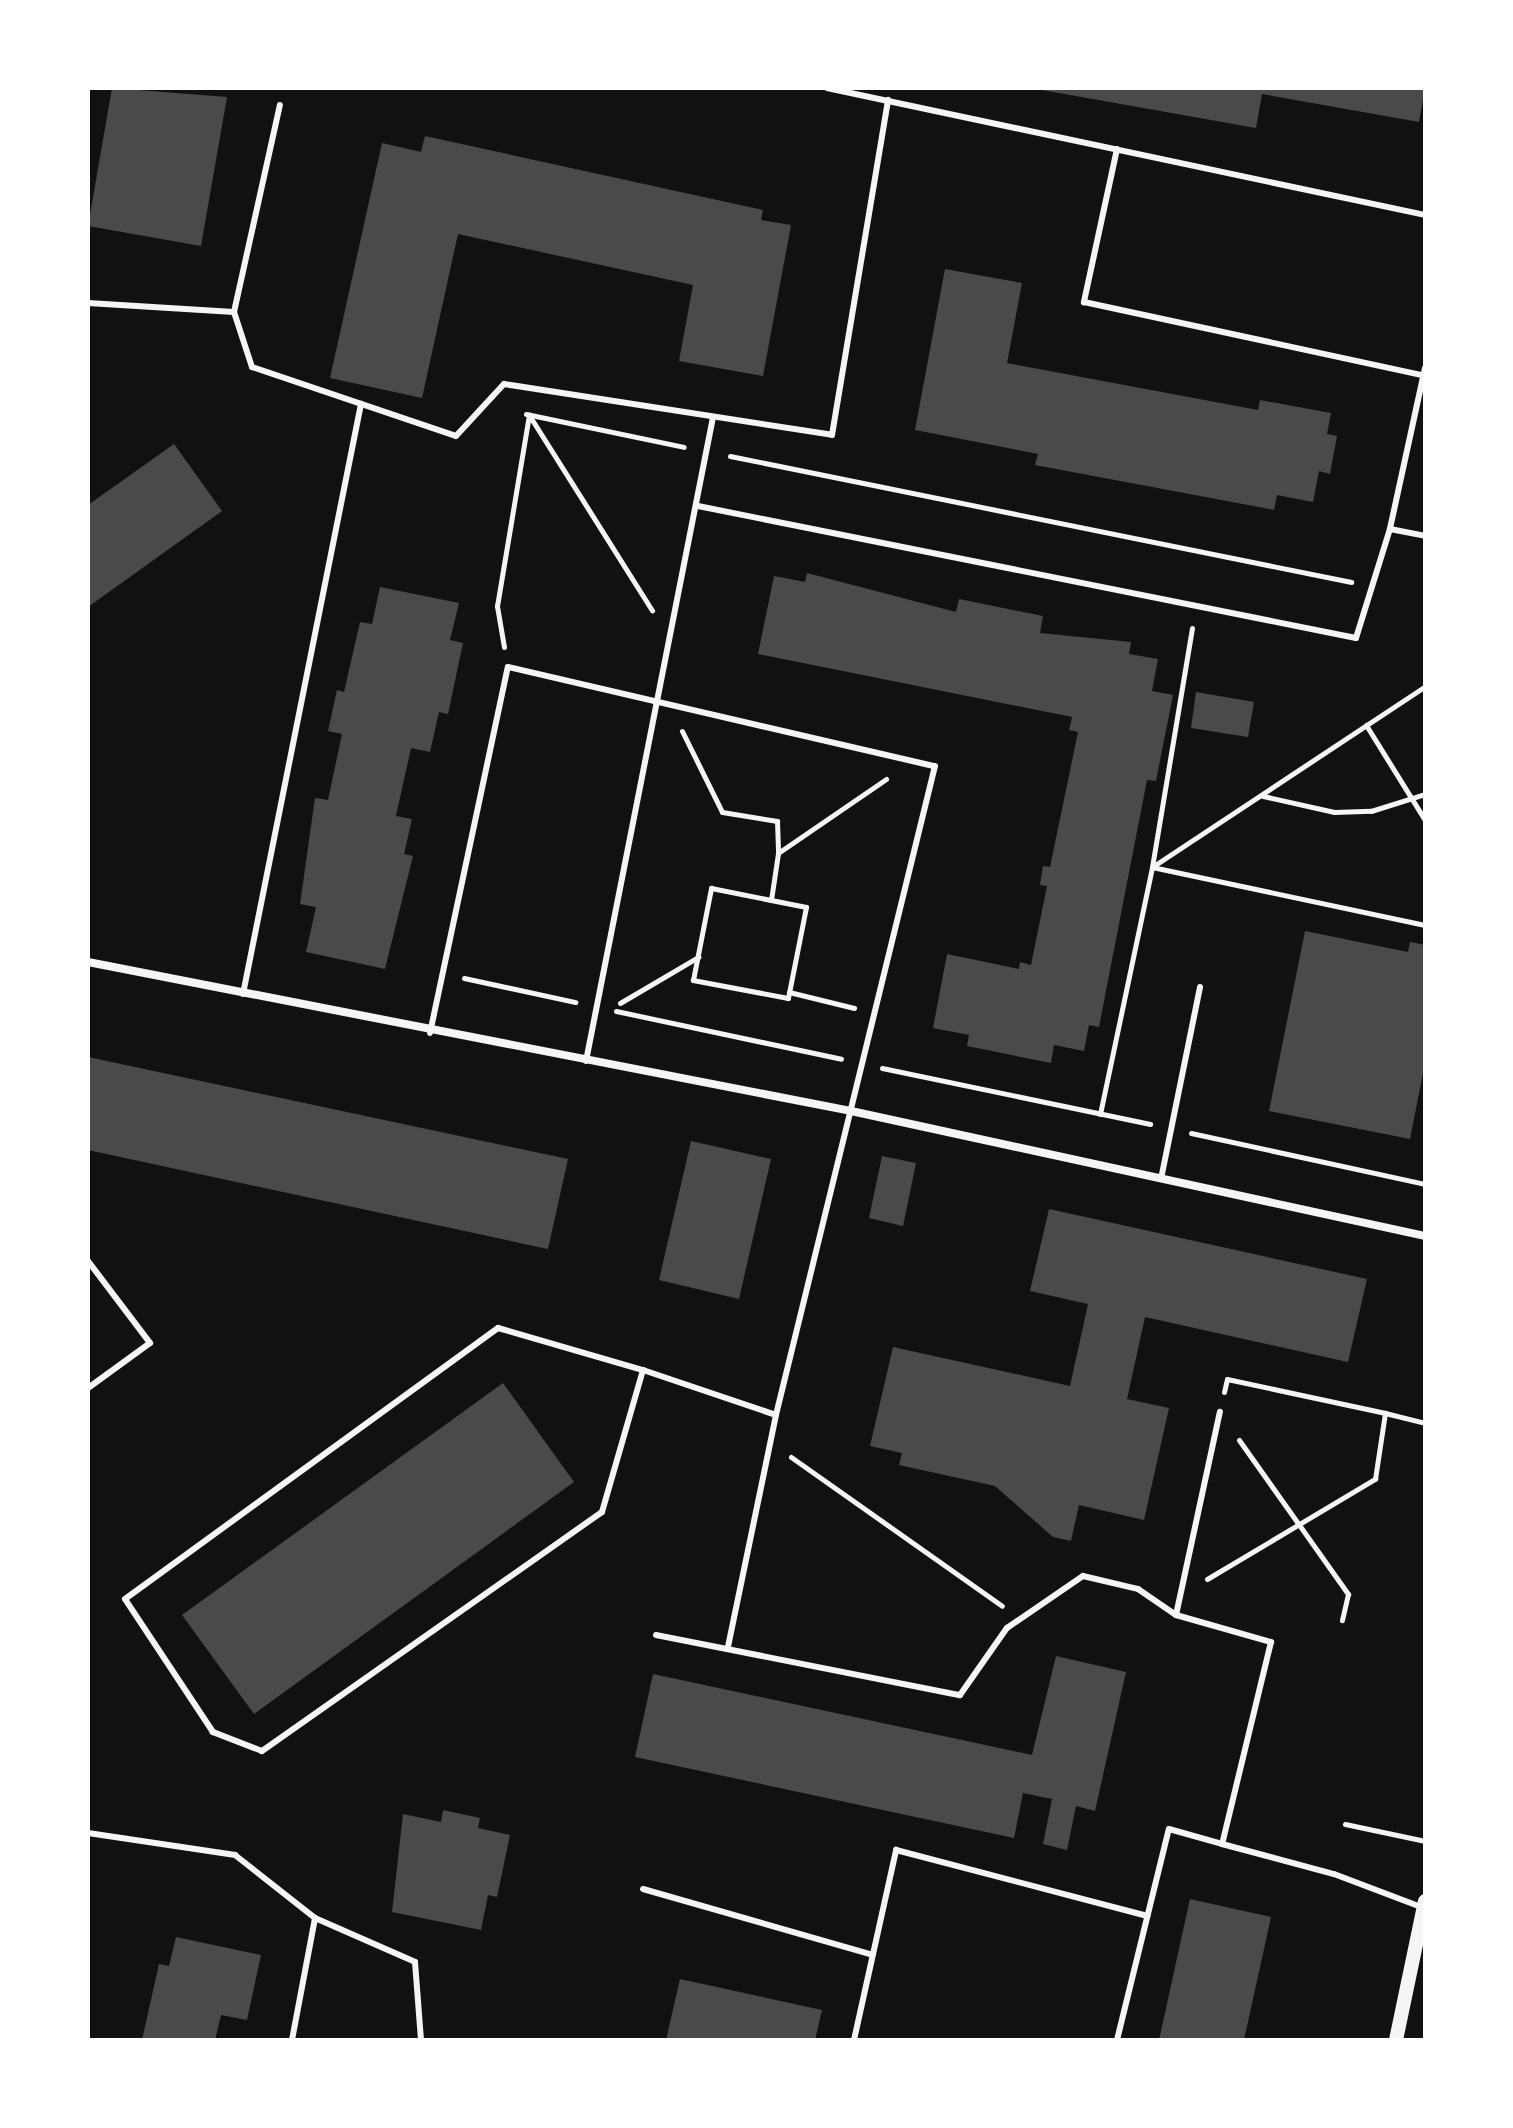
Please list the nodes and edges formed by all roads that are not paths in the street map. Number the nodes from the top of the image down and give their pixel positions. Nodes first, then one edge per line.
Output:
1 (827, 88) edge
2 (888, 100) junction
3 (280, 105) dead end
4 (1117, 149) junction
5 (1425, 215) edge
6 (88, 303) edge
7 (234, 312) junction
8 (1424, 371) edge
9 (361, 404) junction
10 (713, 417) junction
11 (698, 506) junction
12 (1390, 529) junction
13 (1425, 536) edge
14 (657, 703) junction
15 (88, 962) edge
16 (1200, 987) dead end
17 (243, 994) junction
18 (430, 1033) junction
19 (586, 1063) junction
20 (851, 1111) junction
21 (1161, 1179) junction
22 (1425, 1236) edge
23 (88, 1261) edge
24 (643, 1370) junction
25 (88, 1388) edge
26 (1220, 1412) road end
27 (776, 1415) junction
28 (1176, 1615) junction
29 (656, 1635) dead end
30 (728, 1647) junction
31 (88, 1833) edge
32 (1222, 1844) junction
33 (643, 1889) dead end
34 (1425, 1906) edge
35 (1148, 1916) junction
36 (315, 1918) junction
37 (873, 1955) junction
38 (292, 2040) edge
39 (421, 2040) edge
40 (854, 2040) edge
41 (1117, 2040) edge
42 (1396, 2040) edge

1 - 2 lane
2 - 4 lane
2 - 10 lane
3 - 7 lane
4 - 5 lane
4 - 8 lane
6 - 7 lane
7 - 9 lane
8 - 12 lane
9 - 10 lane
9 - 17 lane
10 - 11 lane
11 - 12 lane
11 - 14 lane
12 - 13 lane
14 - 18 lane
14 - 19 lane
14 - 20 lane
15 - 17 street
16 - 21 lane
17 - 18 street
18 - 19 street
19 - 20 street
20 - 21 street
20 - 27 lane
21 - 22 street
23 - 25 lane
24 - 24 lane
24 - 27 lane
26 - 28 lane
27 - 30 lane
28 - 30 lane
28 - 32 lane
29 - 30 lane
31 - 36 lane
32 - 34 lane
32 - 35 lane
33 - 37 lane
34 - 42 street
35 - 37 lane
35 - 41 lane
36 - 38 lane
36 - 39 lane
37 - 40 lane

